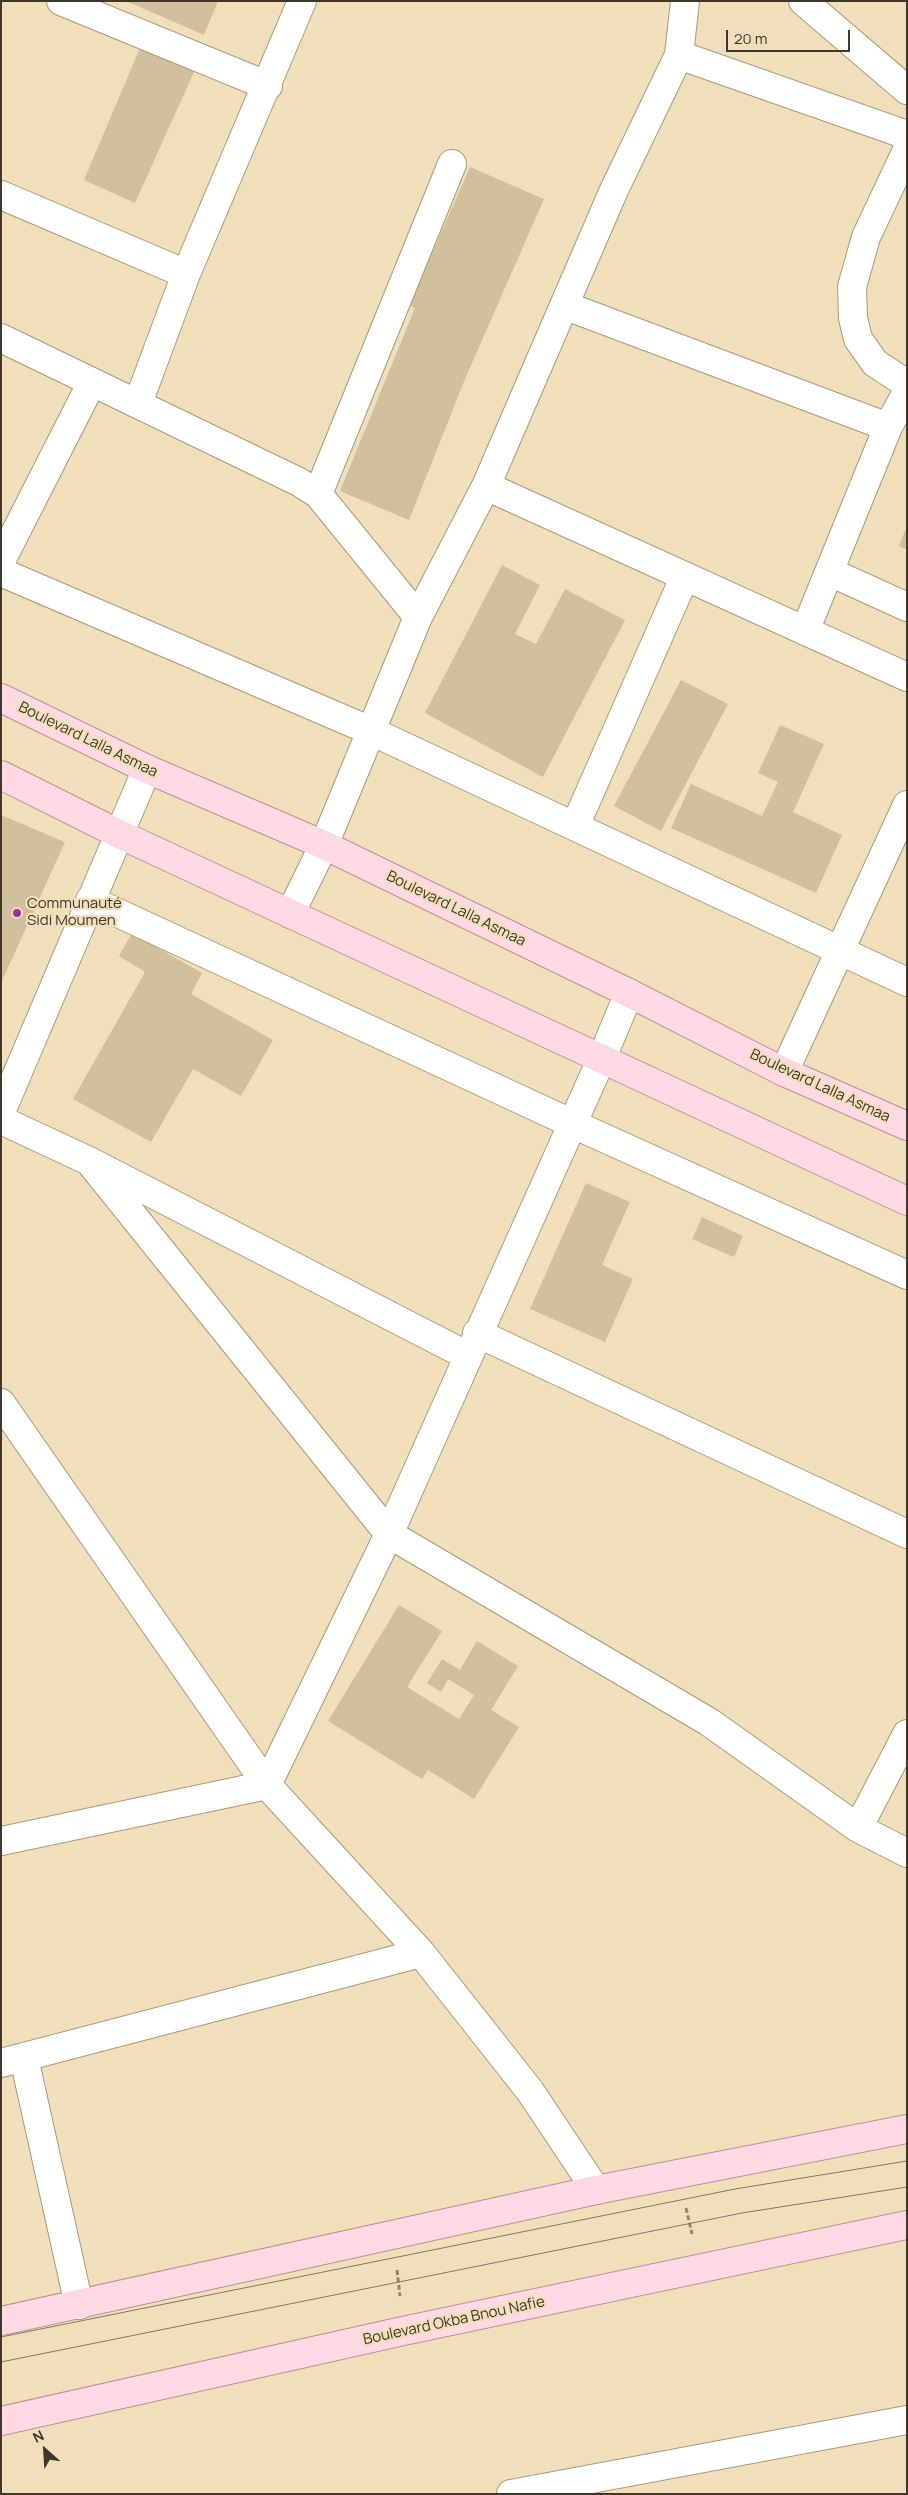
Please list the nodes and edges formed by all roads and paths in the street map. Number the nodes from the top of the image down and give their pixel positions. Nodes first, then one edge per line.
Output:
1 (61, 1) edge
2 (302, 1) edge
3 (685, 1) edge
4 (803, 1) edge
5 (679, 55) junction
6 (268, 86) junction
7 (907, 90) edge
8 (907, 136) edge
9 (907, 150) edge
10 (452, 164) dead end
11 (1, 195) edge
12 (186, 274) junction
13 (566, 306) junction
14 (1, 338) edge
15 (92, 382) junction
16 (907, 384) edge
17 (907, 392) edge
18 (138, 403) junction
19 (888, 427) junction
20 (486, 486) junction
21 (318, 494) junction
22 (1, 560) edge
23 (1, 572) edge
24 (830, 572) junction
25 (685, 576) junction
26 (907, 607) edge
27 (418, 617) junction
28 (805, 631) junction
29 (907, 677) edge
30 (1, 698) edge
31 (371, 731) junction
32 (147, 769) junction
33 (1, 775) edge
34 (907, 805) edge
35 (575, 826) junction
36 (118, 833) junction
37 (324, 845) junction
38 (90, 900) junction
39 (290, 914) junction
40 (841, 950) junction
41 (907, 982) edge
42 (629, 993) junction
43 (601, 1060) junction
44 (784, 1072) junction
45 (1, 1112) edge
46 (1, 1120) edge
47 (573, 1124) junction
48 (907, 1126) edge
49 (89, 1161) junction
50 (907, 1201) edge
51 (907, 1275) edge
52 (473, 1345) junction
53 (1, 1403) edge
54 (389, 1534) junction
55 (907, 1534) edge
56 (907, 1734) edge
57 (267, 1784) junction
58 (858, 1828) junction
59 (1, 1841) edge
60 (907, 1853) edge
61 (421, 1953) junction
62 (12, 2061) edge
63 (907, 2129) edge
64 (678, 2174) junction
65 (596, 2190) junction
66 (907, 2225) edge
67 (393, 2234) junction
68 (699, 2269) junction
69 (79, 2305) junction
70 (1, 2321) edge
71 (403, 2332) junction
72 (907, 2420) edge
73 (1, 2421) edge
74 (511, 2494) edge

1 - 6 street
2 - 6 street
3 - 5 street
4 - 7 street
5 - 8 street
5 - 13 street
6 - 12 street
9 - 16 street
10 - 21 street
11 - 12 street
12 - 18 street
13 - 19 street
13 - 20 street
14 - 15 street
15 - 18 street
15 - 22 street
17 - 19 street
18 - 21 street
19 - 24 street
20 - 25 street
20 - 27 street
21 - 27 street
23 - 31 street
24 - 26 street
24 - 28 street
25 - 28 street
25 - 35 street
27 - 31 street
28 - 29 street
30 - 32 main road, Boulevard Lalla Asmaa
31 - 35 street
31 - 37 street
32 - 36 street
32 - 37 main road, Boulevard Lalla Asmaa
33 - 36 main road
34 - 40 street
35 - 40 street
36 - 38 street
36 - 39 main road
37 - 39 street
37 - 42 main road, Boulevard Lalla Asmaa
38 - 45 street
38 - 47 street
39 - 43 main road
40 - 41 street
40 - 44 street
42 - 43 street
42 - 44 main road, Boulevard Lalla Asmaa
43 - 47 street
43 - 50 main road
44 - 48 main road, Boulevard Lalla Asmaa
46 - 49 street
47 - 51 street
47 - 52 street
49 - 52 street
49 - 54 street
52 - 54 street
52 - 55 street
53 - 57 street
54 - 57 street
54 - 58 street
56 - 58 street
57 - 59 street
57 - 61 street
58 - 60 street
61 - 62 street
61 - 65 street
62 - 69 street
63 - 64 main road
64 - 65 main road
64 - 68 path
65 - 67 main road
66 - 68 main road, Boulevard Okba Bnou Nafie
67 - 69 main road
67 - 71 path
68 - 71 main road, Boulevard Okba Bnou Nafie
69 - 70 main road
71 - 73 main road, Boulevard Okba Bnou Nafie
72 - 74 street

